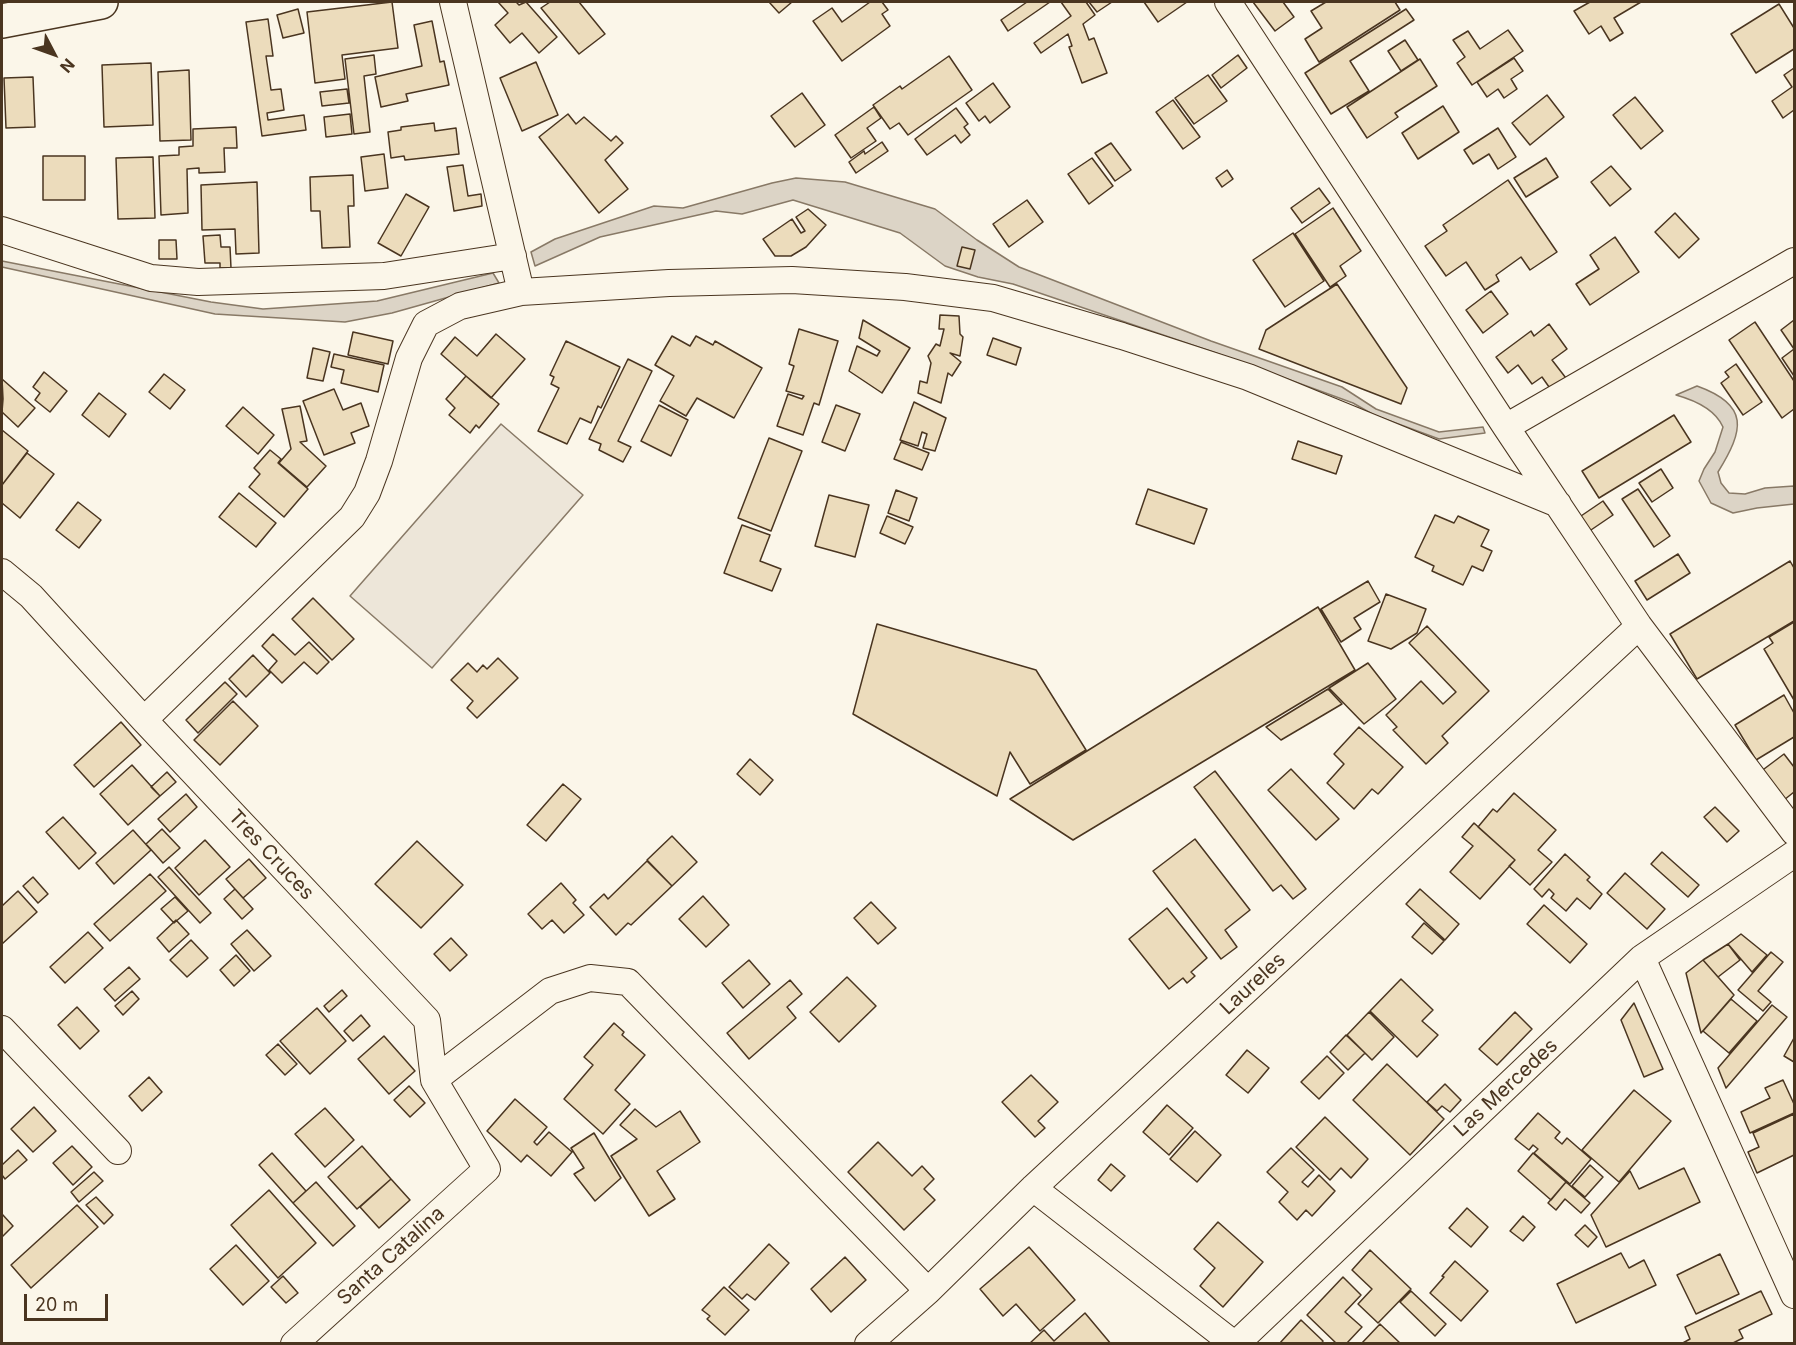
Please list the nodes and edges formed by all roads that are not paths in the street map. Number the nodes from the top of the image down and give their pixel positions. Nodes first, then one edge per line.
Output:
1 (101, 2) edge
2 (453, 2) edge
3 (1228, 2) edge
4 (2, 21) edge
5 (2, 230) edge
6 (513, 256) junction
7 (1794, 261) edge
8 (521, 292) junction
9 (1506, 427) junction
10 (1558, 504) junction
11 (2, 572) edge
12 (1639, 626) junction
13 (144, 720) junction
14 (1794, 832) edge
15 (1794, 854) edge
16 (1642, 958) junction
17 (2, 1029) edge
18 (434, 1080) junction
19 (118, 1151) dead end
20 (487, 1169) joint
21 (1033, 1188) junction
22 (928, 1291) junction
23 (1794, 1295) edge
24 (294, 1344) edge
25 (868, 1344) edge
26 (1235, 1344) edge

1 - 4 main road
2 - 6 street
3 - 9 street
5 - 6 street
6 - 8 street
7 - 9 street
8 - 10 street
8 - 13 street
9 - 10 street
10 - 12 street
11 - 13 street, Tres Cruces
12 - 14 street
12 - 21 street, Laureles
13 - 18 street, Tres Cruces
15 - 16 street, Las Mercedes
16 - 23 street
16 - 26 street, Las Mercedes
17 - 19 street
18 - 20 street, Tres Cruces
18 - 22 street
20 - 24 street, Santa Catalina
21 - 22 street, Laureles
21 - 26 street
22 - 25 street, Laureles

